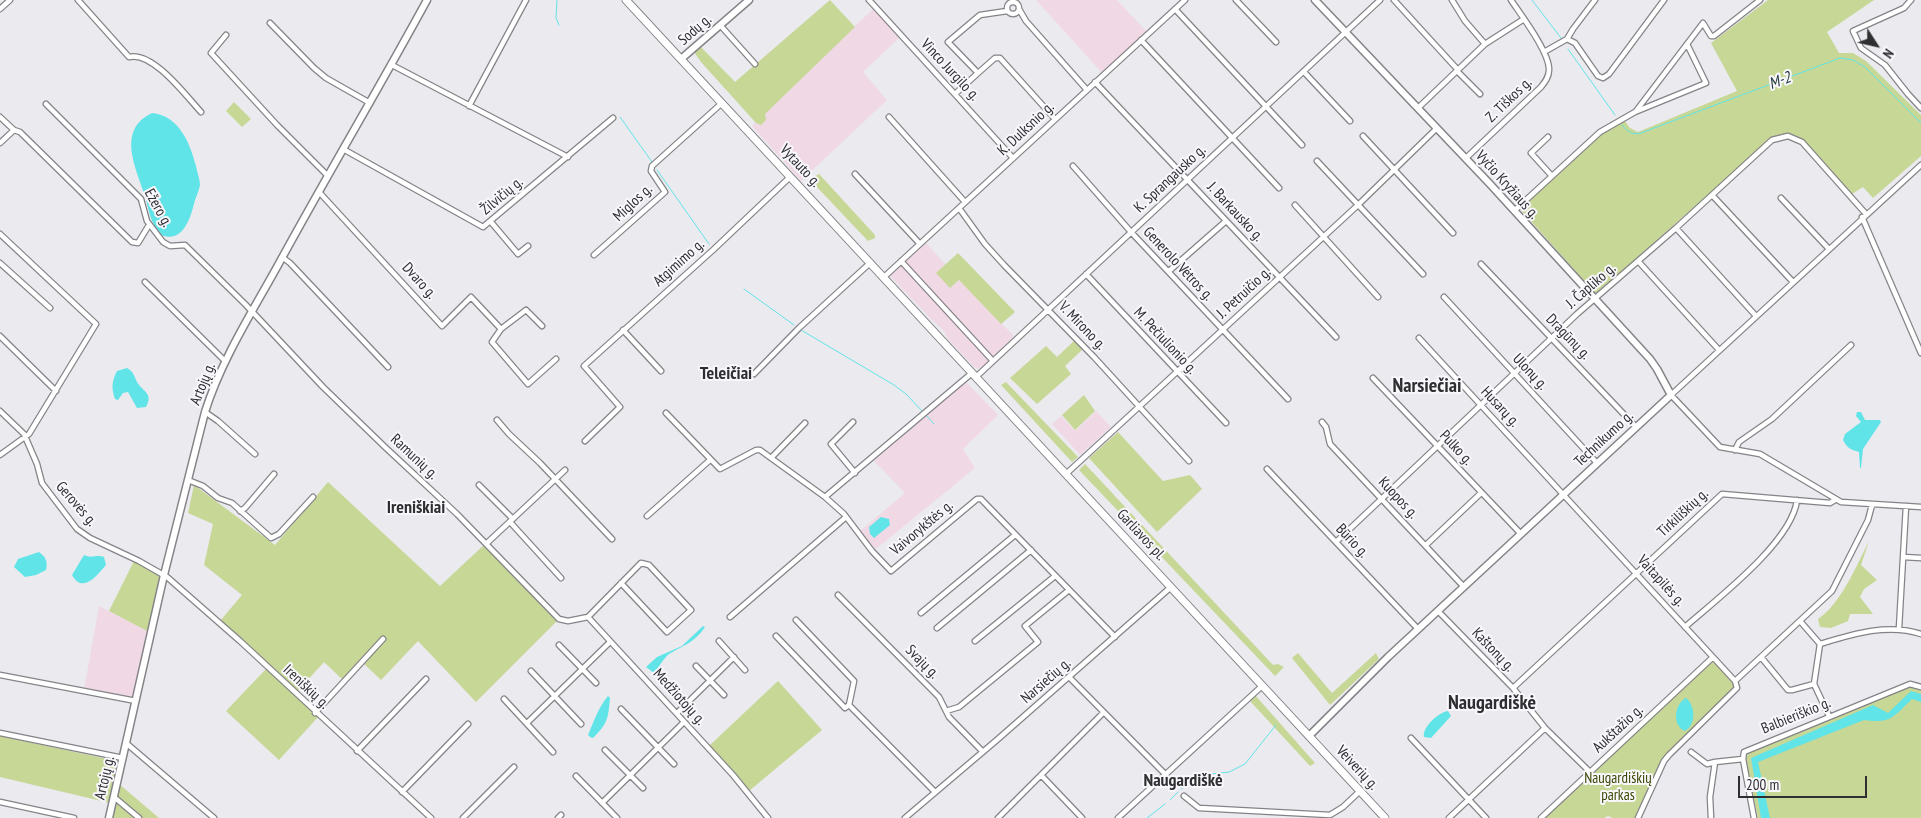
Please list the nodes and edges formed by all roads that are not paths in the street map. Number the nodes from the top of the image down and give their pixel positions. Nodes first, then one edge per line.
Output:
1 (10, 0) edge
2 (78, 0) edge
3 (427, 0) edge
4 (526, 0) edge
5 (626, 0) edge
6 (749, 0) edge
7 (869, 0) edge
8 (1185, 0) edge
9 (1236, 0) edge
10 (1315, 0) edge
11 (1380, 0) edge
12 (1394, 0) edge
13 (1452, 0) edge
14 (1511, 0) edge
15 (1595, 0) edge
16 (1664, 0) edge
17 (1760, 0) edge
18 (1911, 0) edge
19 (0, 9) edge
20 (1019, 9) junction
21 (1175, 9) junction
22 (1007, 10) junction
23 (1013, 14) junction
24 (1524, 19) junction
25 (1026, 21) junction
26 (270, 23) dead end
27 (720, 25) junction
28 (1347, 33) junction
29 (226, 35) dead end
30 (1567, 39) junction
31 (1141, 40) junction
32 (1276, 42) dead end
33 (1485, 44) junction
34 (1687, 44) junction
35 (1544, 52) junction
36 (681, 59) junction
37 (755, 64) dead end
38 (392, 65) junction
39 (1458, 70) junction
40 (1304, 72) junction
41 (978, 73) junction
42 (1096, 82) junction
43 (1087, 90) junction
44 (954, 94) junction
45 (1480, 94) dead end
46 (370, 103) junction
47 (722, 103) junction
48 (46, 104) dead end
49 (469, 106) junction
50 (1266, 106) junction
51 (1418, 108) junction
52 (1921, 108) edge
53 (201, 112) dead end
54 (1635, 112) junction
55 (0, 117) edge
56 (889, 117) dead end
57 (613, 118) dead end
58 (1055, 119) junction
59 (1350, 120) dead end
60 (1437, 128) junction
61 (14, 130) junction
62 (1363, 136) dead end
63 (1232, 138) junction
64 (1548, 138) dead end
65 (0, 143) edge
66 (1302, 145) dead end
67 (344, 149) junction
68 (568, 157) junction
69 (1013, 158) junction
70 (1466, 158) junction
71 (1317, 161) dead end
72 (1921, 165) edge
73 (1073, 166) dead end
74 (1395, 170) junction
75 (855, 174) dead end
76 (328, 176) junction
77 (1551, 176) junction
78 (790, 177) junction
79 (1188, 180) junction
80 (1279, 188) dead end
81 (319, 192) junction
82 (1712, 195) junction
83 (1781, 198) dead end
84 (965, 202) junction
85 (1295, 205) dead end
86 (1358, 205) junction
87 (959, 208) junction
88 (1514, 211) junction
89 (1864, 216) junction
90 (1226, 221) junction
91 (491, 222) junction
92 (149, 225) junction
93 (1676, 228) junction
94 (1132, 232) junction
95 (1453, 233) dead end
96 (0, 234) edge
97 (1323, 236) junction
98 (920, 244) junction
99 (528, 246) dead end
100 (1829, 249) junction
101 (594, 255) dead end
102 (282, 257) junction
103 (1638, 261) junction
104 (900, 262) junction
105 (0, 263) edge
106 (870, 263) junction
107 (1481, 264) dead end
108 (1169, 272) junction
109 (1086, 274) junction
110 (1422, 274) dead end
111 (884, 277) junction
112 (1279, 277) junction
113 (145, 282) dead end
114 (1793, 282) junction
115 (1378, 297) dead end
116 (1444, 298) dead end
117 (1594, 299) junction
118 (50, 308) dead end
119 (1048, 309) junction
120 (252, 313) junction
121 (1756, 316) junction
122 (542, 326) dead end
123 (502, 329) junction
124 (623, 330) junction
125 (1222, 330) junction
126 (0, 336) edge
127 (1336, 338) dead end
128 (1419, 338) dead end
129 (1552, 338) junction
130 (1851, 345) dead end
131 (1719, 350) junction
132 (953, 352) joint
133 (1921, 353) edge
134 (556, 359) dead end
135 (993, 361) junction
136 (225, 362) junction
137 (388, 367) dead end
138 (661, 371) dead end
139 (1177, 372) junction
140 (1514, 373) junction
141 (754, 374) dead end
142 (974, 375) junction
143 (1373, 378) dead end
144 (56, 391) junction
145 (1671, 395) junction
146 (1288, 399) dead end
147 (1481, 406) junction
148 (1140, 407) junction
149 (0, 411) edge
150 (205, 412) junction
151 (666, 412) dead end
152 (497, 420) dead end
153 (853, 422) dead end
154 (1322, 422) dead end
155 (806, 423) dead end
156 (1226, 424) dead end
157 (1636, 427) junction
158 (26, 438) junction
159 (585, 441) dead end
160 (1438, 447) junction
161 (1735, 450) junction
162 (255, 454) dead end
163 (0, 455) edge
164 (771, 458) junction
165 (710, 460) junction
166 (1189, 461) dead end
167 (1597, 463) junction
168 (1267, 469) dead end
169 (565, 470) dead end
170 (855, 473) junction
171 (274, 474) dead end
172 (1066, 474) junction
173 (555, 479) junction
174 (188, 480) junction
175 (479, 485) dead end
176 (1481, 493) junction
177 (1564, 494) junction
178 (313, 497) dead end
179 (825, 497) junction
180 (1382, 499) junction
181 (1797, 500) junction
182 (1835, 500) junction
183 (1872, 505) junction
184 (1906, 506) junction
185 (1921, 507) edge
186 (240, 511) junction
187 (647, 516) dead end
188 (846, 517) junction
189 (512, 521) junction
190 (1015, 534) junction
191 (1520, 534) junction
192 (612, 539) dead end
193 (1336, 542) junction
194 (487, 543) junction
195 (1426, 545) junction
196 (1031, 550) junction
197 (1903, 557) junction
198 (1921, 558) edge
199 (1637, 573) junction
200 (164, 575) junction
201 (1055, 576) junction
202 (561, 578) dead end
203 (621, 583) junction
204 (1464, 586) junction
205 (1170, 587) junction
206 (1069, 590) junction
207 (838, 595) dead end
208 (1438, 611) junction
209 (921, 613) dead end
210 (588, 617) junction
211 (730, 617) dead end
212 (796, 620) dead end
213 (1800, 621) junction
214 (1686, 627) junction
215 (937, 628) dead end
216 (1899, 628) junction
217 (1418, 629) junction
218 (1921, 634) edge
219 (776, 636) dead end
220 (1115, 637) junction
221 (383, 639) dead end
222 (719, 641) dead end
223 (975, 641) dead end
224 (610, 642) junction
225 (1820, 644) junction
226 (559, 645) dead end
227 (734, 657) junction
228 (1712, 658) junction
229 (1761, 658) junction
230 (696, 666) dead end
231 (582, 669) junction
232 (745, 670) dead end
233 (531, 671) dead end
234 (0, 676) edge
235 (1069, 677) junction
236 (426, 679) dead end
237 (710, 680) junction
238 (1735, 681) junction
239 (596, 683) dead end
240 (1814, 684) junction
241 (1262, 686) junction
242 (1921, 687) edge
243 (1513, 688) junction
244 (724, 695) dead end
245 (554, 696) junction
246 (504, 699) dead end
247 (136, 701) junction
248 (849, 705) junction
249 (621, 709) dead end
250 (946, 711) junction
251 (1103, 712) junction
252 (315, 713) junction
253 (677, 713) junction
254 (1829, 716) junction
255 (684, 722) junction
256 (526, 723) junction
257 (468, 724) dead end
258 (581, 724) dead end
259 (1545, 728) junction
260 (0, 734) edge
261 (1309, 736) junction
262 (1411, 738) dead end
263 (126, 743) junction
264 (658, 747) junction
265 (606, 750) dead end
266 (357, 751) junction
267 (553, 752) dead end
268 (983, 752) junction
269 (1691, 752) dead end
270 (123, 758) junction
271 (1743, 759) junction
272 (1715, 762) junction
273 (674, 764) dead end
274 (514, 767) dead end
275 (1590, 772) junction
276 (630, 775) junction
277 (1040, 775) junction
278 (1166, 775) junction
279 (576, 776) dead end
280 (643, 788) dead end
281 (1360, 791) junction
282 (402, 792) junction
283 (935, 792) junction
284 (1184, 796) dead end
285 (114, 797) junction
286 (1468, 800) junction
287 (0, 802) edge
288 (602, 803) junction
289 (74, 818) edge
290 (109, 818) edge
291 (139, 818) edge
292 (214, 818) edge
293 (431, 818) edge
294 (462, 818) edge
295 (617, 818) edge
296 (768, 818) edge
297 (905, 818) edge
298 (998, 818) edge
299 (1082, 818) edge
300 (1118, 818) edge
301 (1385, 818) edge
302 (1449, 818) edge
303 (1486, 818) edge
304 (1541, 818) edge
305 (1638, 818) edge
306 (1711, 818) edge
307 (1754, 818) edge

1 - 19 street
2 - 53 street
3 - 38 street, Artojų g.
4 - 49 street
5 - 36 main road, Vytauto g.
6 - 27 street, Sodų g.
7 - 44 street, Vinco Jurgilo g.
8 - 21 street, K. Dulksnio g.
9 - 32 street
10 - 28 street, Vyčio Kryžiaus g.
11 - 28 street, K. Sprangausko g.
12 - 39 street
13 - 33 street
14 - 24 street, Z. Tiškos g.
15 - 30 street
16 - 30 street
17 - 34 street
18 - 52 street
20 - 22 street
20 - 23 street
20 - 25 street
21 - 31 street, K. Dulksnio g.
21 - 50 street
22 - 23 street
22 - 41 street
23 - 25 street
24 - 33 street
24 - 35 street, Z. Tiškos g.
25 - 43 street
26 - 46 street
27 - 36 street, Sodų g.
27 - 37 street
28 - 40 street, K. Sprangausko g.
28 - 51 street, Vyčio Kryžiaus g.
29 - 76 street
30 - 35 street
31 - 42 street, K. Dulksnio g.
31 - 63 street
33 - 39 street
34 - 54 street
34 - 54 street
35 - 70 street, Z. Tiškos g.
36 - 47 main road, Vytauto g.
38 - 46 street, Artojų g.
38 - 49 street
39 - 45 street
39 - 51 street
40 - 50 street, K. Sprangausko g.
40 - 59 street
41 - 44 street
41 - 58 street
42 - 43 street, K. Dulksnio g.
42 - 79 street, J. Barkausko g.
43 - 58 street, K. Dulksnio g.
44 - 69 street, Vinco Jurgilo g.
46 - 67 street, Artojų g.
47 - 78 main road, Vytauto g.
47 - 101 street, Miglos g.
48 - 92 street, Ežero g.
49 - 68 street
50 - 63 street, K. Sprangausko g.
50 - 66 street
51 - 60 street, Vyčio Kryžiaus g.
54 - 77 street
55 - 61 street
56 - 84 street
57 - 68 street, Žilvičių g.
58 - 69 street, K. Dulksnio g.
60 - 70 street, Vyčio Kryžiaus g.
60 - 74 street, J. Petruičio g.
61 - 65 street
61 - 92 street
62 - 74 street
63 - 79 street, K. Sprangausko g.
63 - 80 street
64 - 77 street
67 - 76 street, Artojų g.
67 - 91 street, Žilvičių g.
68 - 91 street, Žilvičių g.
69 - 84 street, K. Dulksnio g.
70 - 88 street, Vyčio Kryžiaus g.
71 - 86 street
72 - 89 street, Technikumo g.
73 - 94 street, Generolo Vėtros g.
74 - 86 street, J. Petruičio g.
74 - 95 street
75 - 98 street
76 - 81 street, Artojų g.
77 - 88 street
78 - 106 main road, Vytauto g.
78 - 124 street, Atgimimo g.
79 - 90 street, J. Barkausko g.
79 - 94 street, K. Sprangausko g.
81 - 102 street, Artojų g.
81 - 123 street, Dvaro g.
82 - 89 street, J. Čapliko g.
82 - 93 street, J. Čapliko g.
82 - 114 street
83 - 100 street
84 - 87 street, K. Dulksnio g.
85 - 97 street
86 - 97 street, J. Petruičio g.
86 - 110 street
87 - 98 street, K. Dulksnio g.
87 - 119 street, V. Mirono g.
88 - 117 street, Vyčio Kryžiaus g.
89 - 100 street, Technikumo g.
89 - 133 street, J. Čapliko g.
90 - 108 street
90 - 112 street, J. Barkausko g.
91 - 99 street
92 - 120 street, Ežero g.
93 - 103 street, J. Čapliko g.
93 - 121 street
94 - 108 street, Generolo Vėtros g.
94 - 109 street, K. Sprangausko g.
96 - 144 street
97 - 112 street, J. Petruičio g.
97 - 115 street
98 - 104 street, K. Dulksnio g.
100 - 114 street, Technikumo g.
102 - 120 street, Artojų g.
102 - 137 street
103 - 117 street, J. Čapliko g.
103 - 131 street
104 - 111 street, K. Dulksnio g.
104 - 135 street
105 - 118 street
106 - 111 main road, Vytauto g.
106 - 141 street
107 - 129 street, Dragūnų g.
108 - 125 street, Generolo Vėtros g.
109 - 119 street, K. Sprangausko g.
109 - 139 street, M. Pečiulionio g.
111 - 132 main road, Vytauto g.
112 - 125 street, J. Petruičio g.
112 - 127 street, J. Barkausko g.
113 - 136 street
114 - 121 street, Technikumo g.
116 - 140 street, Ulonų g.
117 - 129 street, J. Čapliko g.
117 - 145 street, Vyčio Kryžiaus g.
119 - 135 street, K. Sprangausko g.
119 - 148 street, V. Mirono g.
120 - 136 street, Artojų g.
120 - 194 street, Ramunių g.
121 - 131 street, Technikumo g.
122 - 123 street
123 - 134 street
124 - 138 street
124 - 159 street, Atgimimo g.
125 - 139 street, J. Petruičio g.
125 - 146 street, Generolo Vėtros g.
126 - 144 street
128 - 147 street, Husarų g.
129 - 140 street, J. Čapliko g.
129 - 157 street, Dragūnų g.
130 - 161 street
131 - 145 street, Technikumo g.
132 - 142 main road, Garliavos pl.
135 - 142 street, K. Sprangausko g.
136 - 150 street, Artojų g.
139 - 148 street, J. Petruičio g.
139 - 156 street, M. Pečiulionio g.
140 - 147 street, J. Čapliko g.
140 - 167 street, Ulonų g.
142 - 170 street, K. Sprangausko g.
142 - 172 main road, Garliavos pl.
143 - 160 street, Pulko g.
144 - 158 street
145 - 157 street, Technikumo g.
145 - 161 street
147 - 160 street, J. Čapliko g.
147 - 177 street, Husarų g.
148 - 166 street, V. Mirono g.
148 - 172 street, J. Petruičio g.
149 - 158 street
150 - 162 street
150 - 174 street, Artojų g.
151 - 165 street
152 - 173 street
153 - 170 street
154 - 180 street, Kuopos g.
155 - 164 street
157 - 167 street, Technikumo g.
158 - 163 street
158 - 200 street, Gerovės g.
160 - 176 street, Pulko g.
160 - 180 street, J. Čapliko g.
161 - 182 street
164 - 165 street
164 - 179 street, Vaivorykštės g.
165 - 187 street
167 - 177 street, Technikumo g.
168 - 193 street, Būrio g.
169 - 173 street
170 - 179 street, K. Sprangausko g.
171 - 186 street
172 - 205 main road, Garliavos pl.
173 - 189 street
173 - 192 street
174 - 186 street
174 - 200 street, Artojų g.
175 - 189 street
176 - 191 street, Pulko g.
176 - 195 street
177 - 191 street, Technikumo g.
177 - 199 street, Vaitapilės g.
178 - 186 street
179 - 188 street, Vaivorykštės g.
180 - 193 street, J. Čapliko g.
180 - 195 street, Kuopos g.
181 - 182 street, Tirkiliškių g.
181 - 199 street, Tirkiliškių g.
181 - 214 street
182 - 183 street, Tirkiliškių g.
183 - 184 street, Tirkiliškių g.
183 - 213 street
184 - 185 street, Tirkiliškių g.
184 - 197 street
188 - 190 street, Vaivorykštės g.
188 - 211 street
189 - 194 street
189 - 202 street
190 - 196 street
190 - 209 street
191 - 204 street, Technikumo g.
193 - 217 street, Būrio g.
194 - 210 street, Ramunių g.
195 - 204 street, Kuopos g.
196 - 201 street
196 - 215 street
197 - 198 street
197 - 216 street
199 - 214 street, Vaitapilės g.
199 - 243 street, Tirkiliškių g.
200 - 247 street, Artojų g.
200 - 252 street, Ireniškių g.
201 - 206 street
201 - 223 street
203 - 203 street
203 - 210 street
204 - 208 street, Technikumo g.
205 - 220 street, Narsiečių g.
205 - 241 main road, Garliavos pl.
206 - 220 street
206 - 250 street
207 - 250 street, Svajų g.
208 - 217 street, Technikumo g.
208 - 243 street, Kaštonų g.
210 - 224 street, Medžiotojų g.
212 - 248 street
213 - 225 street
213 - 229 street
214 - 228 street, Vaitapilės g.
216 - 218 street
216 - 225 street
217 - 261 street, Technikumo g.
219 - 248 street
220 - 235 street, Narsiečių g.
221 - 252 street
222 - 227 street
224 - 231 street
224 - 253 street, Medžiotojų g.
225 - 240 street
226 - 231 street
227 - 232 street
227 - 237 street
228 - 238 street, Vaitapilės g.
228 - 275 street, Aukštažio g.
229 - 238 street
229 - 240 street
230 - 237 street
231 - 239 street
231 - 245 street
233 - 245 street
234 - 247 street
235 - 251 street
235 - 268 street, Narsiečių g.
236 - 266 street
237 - 244 street
237 - 253 street
238 - 305 street, Vaitapilės g.
240 - 254 street
241 - 261 main road, Garliavos pl.
241 - 278 street
242 - 254 street, Balbieriškio g.
243 - 259 street, Kaštonų g.
245 - 256 street
245 - 258 street
246 - 256 street
247 - 263 street, Artojų g.
248 - 283 street
249 - 264 street
250 - 268 street, Svajų g.
251 - 277 street
251 - 278 street
252 - 266 street, Ireniškių g.
253 - 255 street, Medžiotojų g.
254 - 271 street, Balbieriškio g.
255 - 264 street
255 - 296 street, Medžiotojų g.
256 - 267 street
257 - 282 street
259 - 275 street, Kaštonų g.
259 - 286 street
260 - 270 street
261 - 281 main road, Veiverių g.
262 - 286 street
263 - 270 street, Artojų g.
263 - 292 street
264 - 273 street
264 - 276 street
265 - 276 street
266 - 282 street, Ireniškių g.
268 - 283 street, Narsiečių g.
269 - 272 street
270 - 285 street, Artojų g.
271 - 272 street
271 - 307 street
272 - 306 street
274 - 294 street
275 - 304 street, Aukštažio g.
276 - 280 street
276 - 288 street
277 - 298 street
277 - 299 street
278 - 300 street
279 - 288 street
281 - 284 street
281 - 301 main road, Veiverių g.
282 - 293 street, Ireniškių g.
283 - 297 street, Narsiečių g.
285 - 290 street, Artojų g.
285 - 291 street
286 - 302 street
286 - 303 street
287 - 289 street
288 - 295 street

